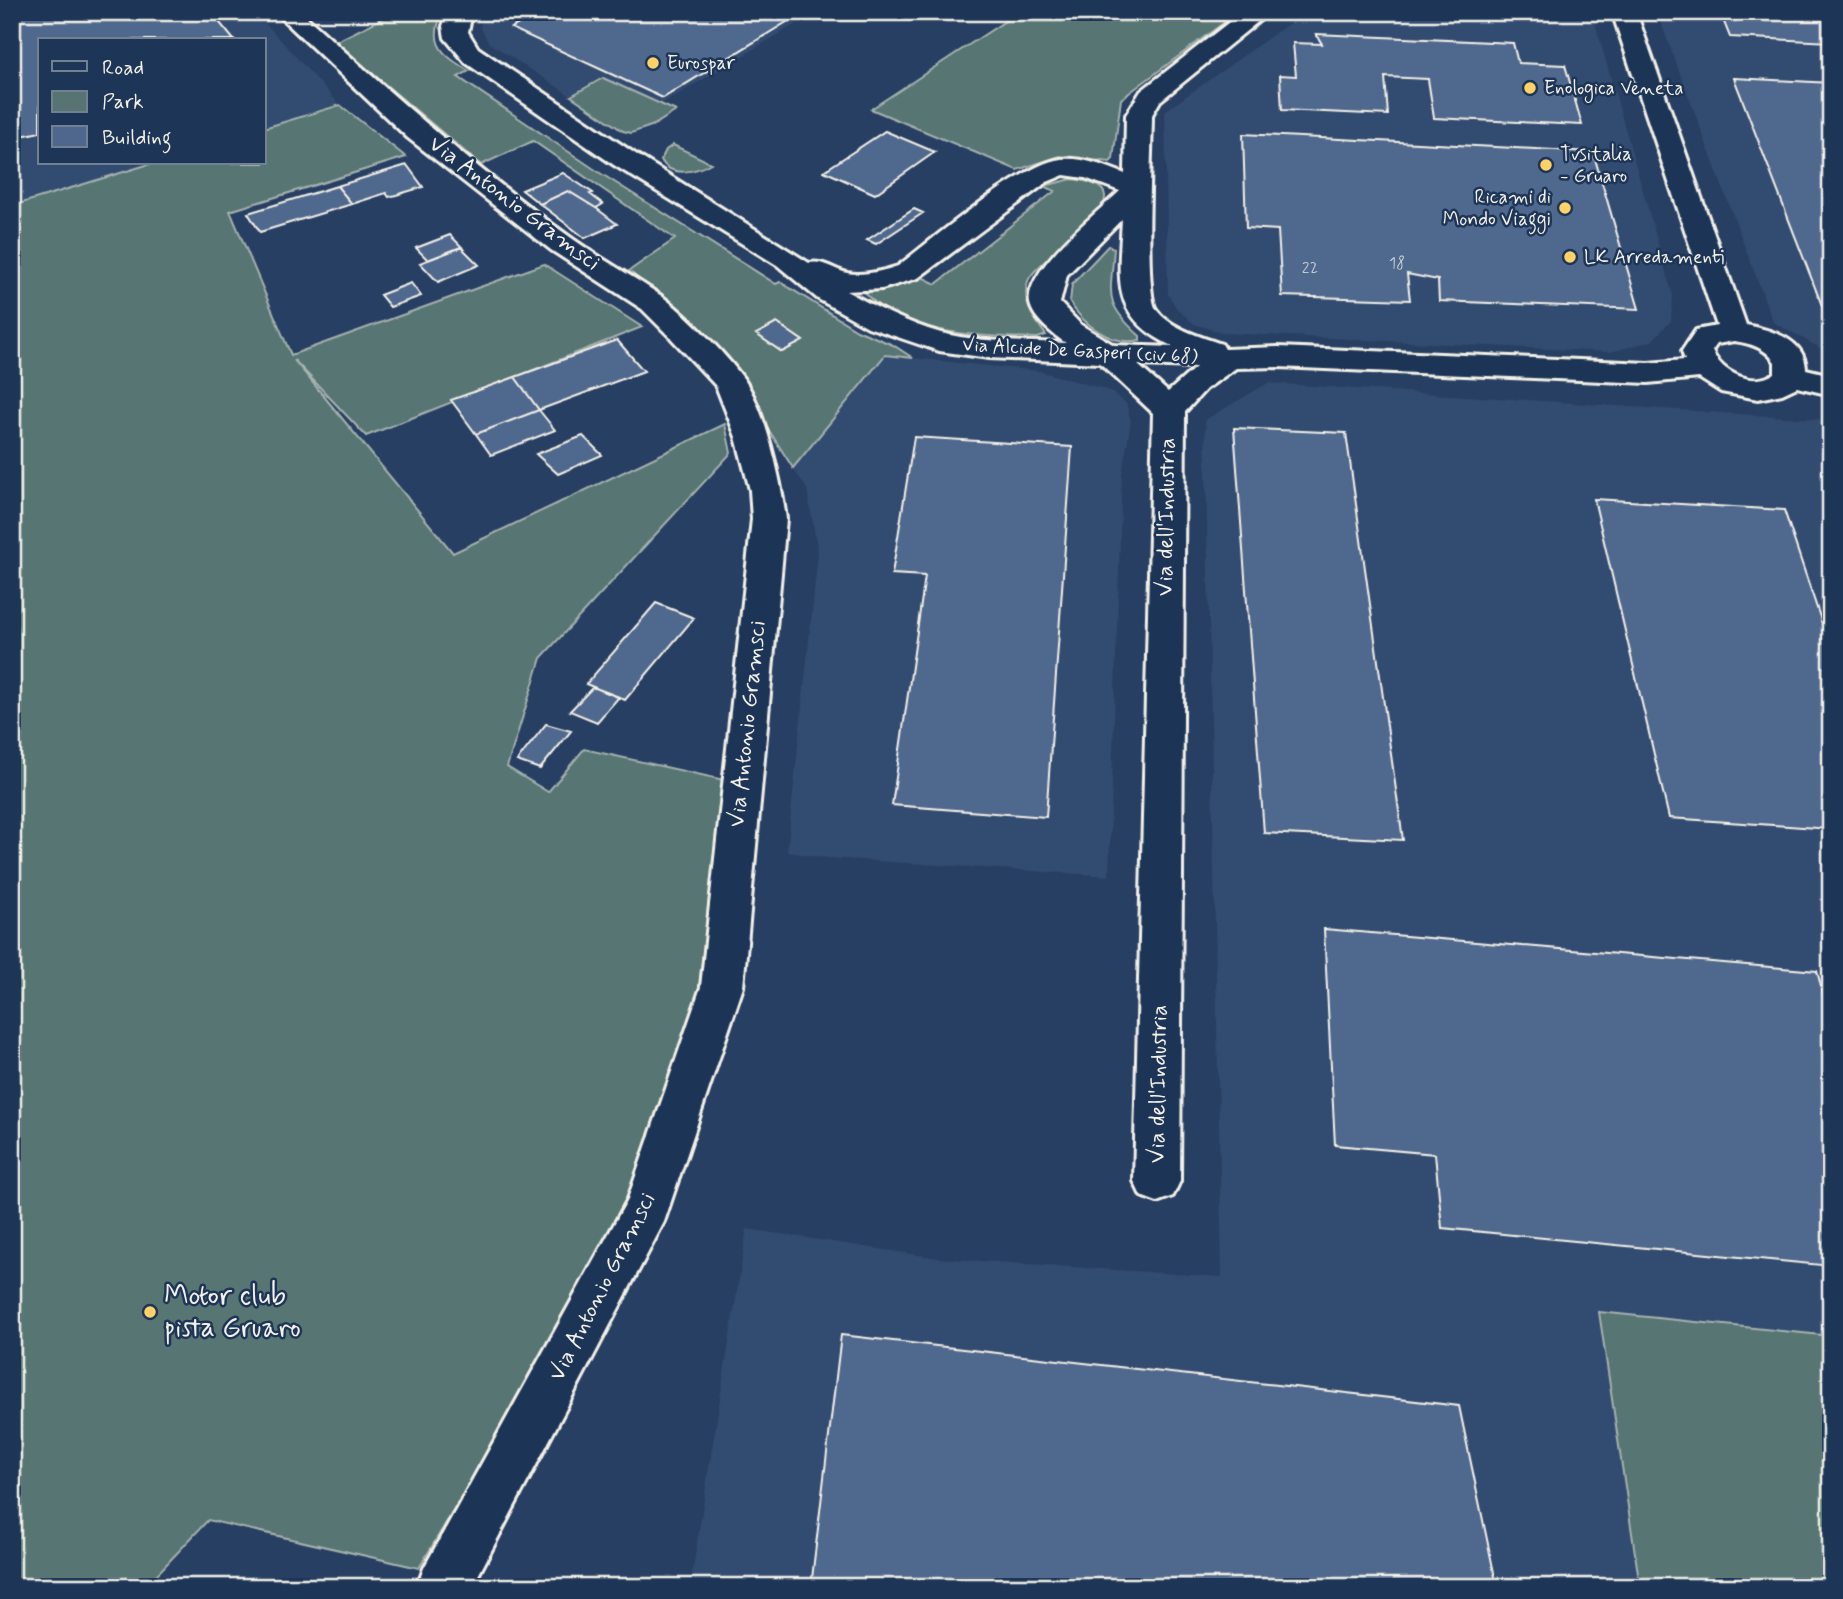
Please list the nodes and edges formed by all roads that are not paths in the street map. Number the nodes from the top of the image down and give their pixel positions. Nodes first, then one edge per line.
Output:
1 (286, 12) edge
2 (460, 12) edge
3 (1258, 12) edge
4 (1624, 12) edge
5 (1138, 188) junction
6 (787, 259) junction
7 (1734, 332) junction
8 (1109, 355) junction
9 (1229, 359) junction
10 (1705, 368) junction
11 (1790, 375) junction
12 (1831, 385) edge
13 (1169, 410) junction
14 (1157, 1181) dead end
15 (443, 1587) edge

1 - 15 street, Via Antonio Gramsci
2 - 6 street, Via Alcide De Gasperi (civ 68)
3 - 5 street
4 - 7 street
5 - 6 street, Via Alcide De Gasperi (civ 68)
5 - 8 street
5 - 9 street
6 - 8 street, Via Alcide De Gasperi (civ 68)
7 - 10 street
7 - 11 street
8 - 9 street, Via Alcide De Gasperi (civ 68)
8 - 13 street
9 - 10 street
9 - 13 street, Via dell'Industria
10 - 11 street
11 - 12 street
13 - 14 street, Via dell'Industria

